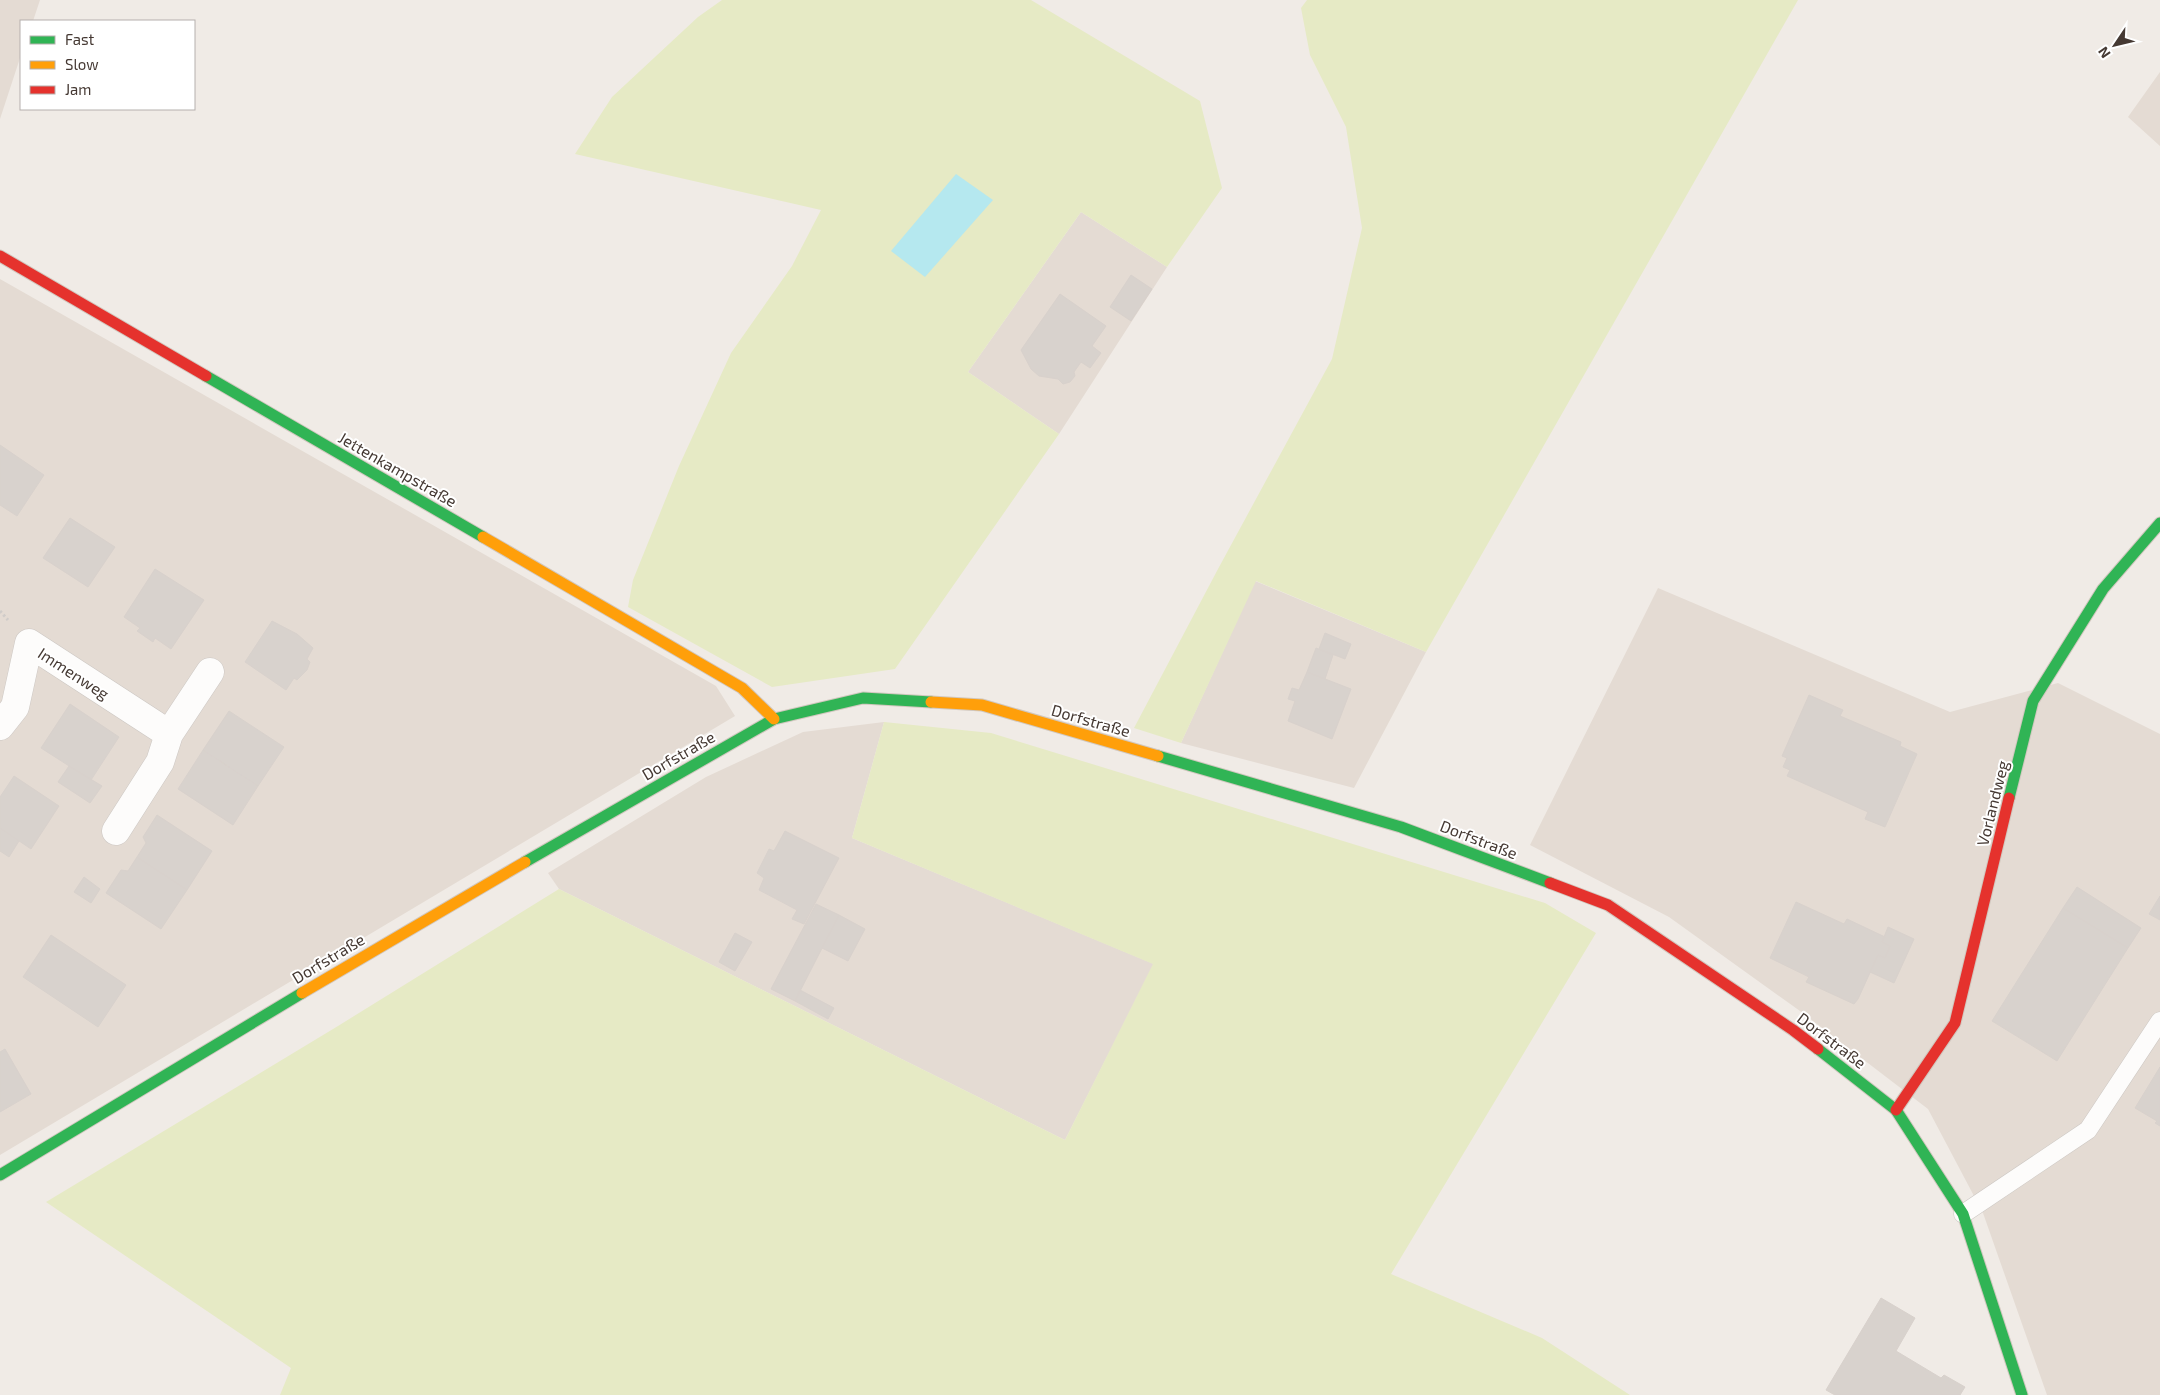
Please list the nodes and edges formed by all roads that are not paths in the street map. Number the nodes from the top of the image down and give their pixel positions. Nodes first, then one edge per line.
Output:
1 (0, 256) edge
2 (2160, 523) edge
3 (210, 672) dead end
4 (774, 719) junction
5 (0, 726) edge
6 (169, 734) junction
7 (116, 831) dead end
8 (2160, 1021) edge
9 (1896, 1110) junction
10 (0, 1174) edge
11 (1963, 1214) junction
12 (2022, 1395) edge

1 - 4 street, Jettenkampstraße
2 - 9 street, Vorlandweg
3 - 6 street
4 - 9 street, Dorfstraße
4 - 10 street, Dorfstraße
5 - 6 street, Immenweg
6 - 7 street
8 - 11 lane
9 - 11 street, Dorfstraße
11 - 12 street, Dorfstraße

